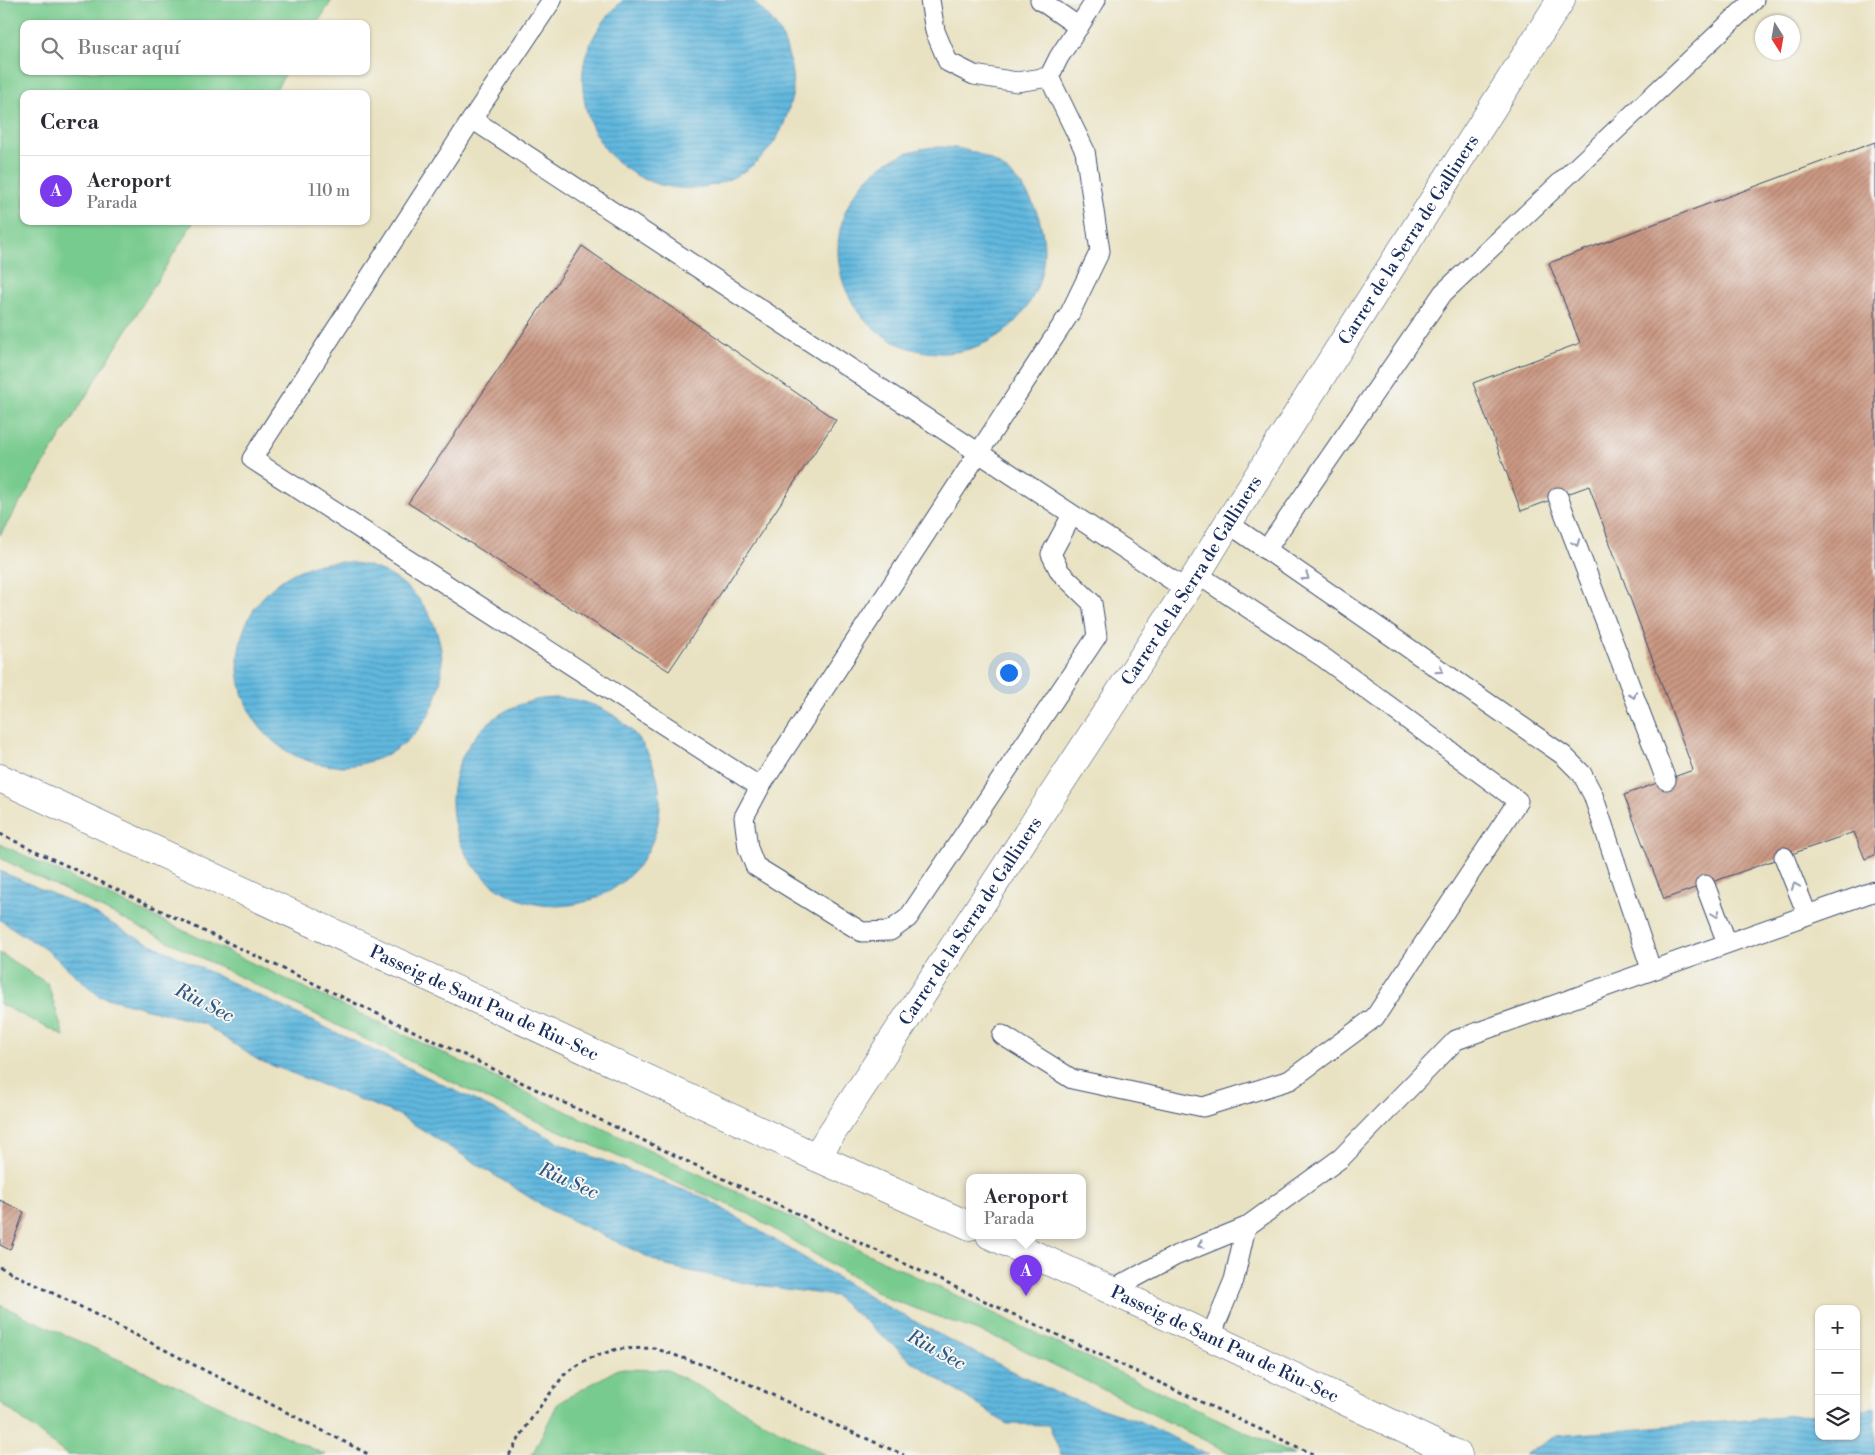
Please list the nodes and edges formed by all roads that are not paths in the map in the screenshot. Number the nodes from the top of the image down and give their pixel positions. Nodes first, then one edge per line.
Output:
1 (552, 0) edge
2 (930, 0) edge
3 (1040, 0) edge
4 (1096, 0) edge
5 (1561, 0) edge
6 (1754, 0) edge
7 (1080, 27) junction
8 (1049, 77) junction
9 (472, 119) junction
10 (978, 453) junction
11 (1558, 497) dead end
12 (1072, 515) junction
13 (1228, 523) junction
14 (1266, 550) junction
15 (1192, 582) junction
16 (0, 778) edge
17 (1666, 780) dead end
18 (760, 787) junction
19 (1784, 857) dead end
20 (1705, 885) dead end
21 (1875, 891) edge
22 (1806, 914) junction
23 (1727, 943) junction
24 (1651, 969) junction
25 (1002, 1035) dead end
26 (816, 1157) junction
27 (966, 1224) edge
28 (1246, 1227) junction
29 (999, 1239) edge
30 (1112, 1290) junction
31 (1210, 1338) junction
32 (1458, 1455) edge

1 - 9 lane
2 - 8 lane
3 - 7 lane
4 - 7 lane
5 - 13 street, Carrer de la Serra de Galliners
6 - 14 lane
7 - 8 lane
8 - 10 lane
9 - 10 lane
9 - 18 lane
10 - 12 lane
10 - 18 lane
11 -> 17 lane
12 - 15 lane
12 - 18 lane
13 - 14 lane
13 - 15 street, Carrer de la Serra de Galliners
14 -> 24 lane
15 - 25 lane
15 - 26 street, Carrer de la Serra de Galliners
16 - 26 street, Passeig de Sant Pau de Riu-Sec
22 -> 19 lane
20 -> 23 lane
21 - 22 lane
22 - 23 lane
23 - 24 lane
24 - 28 lane
26 - 27 street, Passeig de Sant Pau de Riu-Sec
28 -> 30 lane
28 - 31 lane
29 - 30 street, Passeig de Sant Pau de Riu-Sec
30 - 31 street, Passeig de Sant Pau de Riu-Sec
31 - 32 street, Passeig de Sant Pau de Riu-Sec

